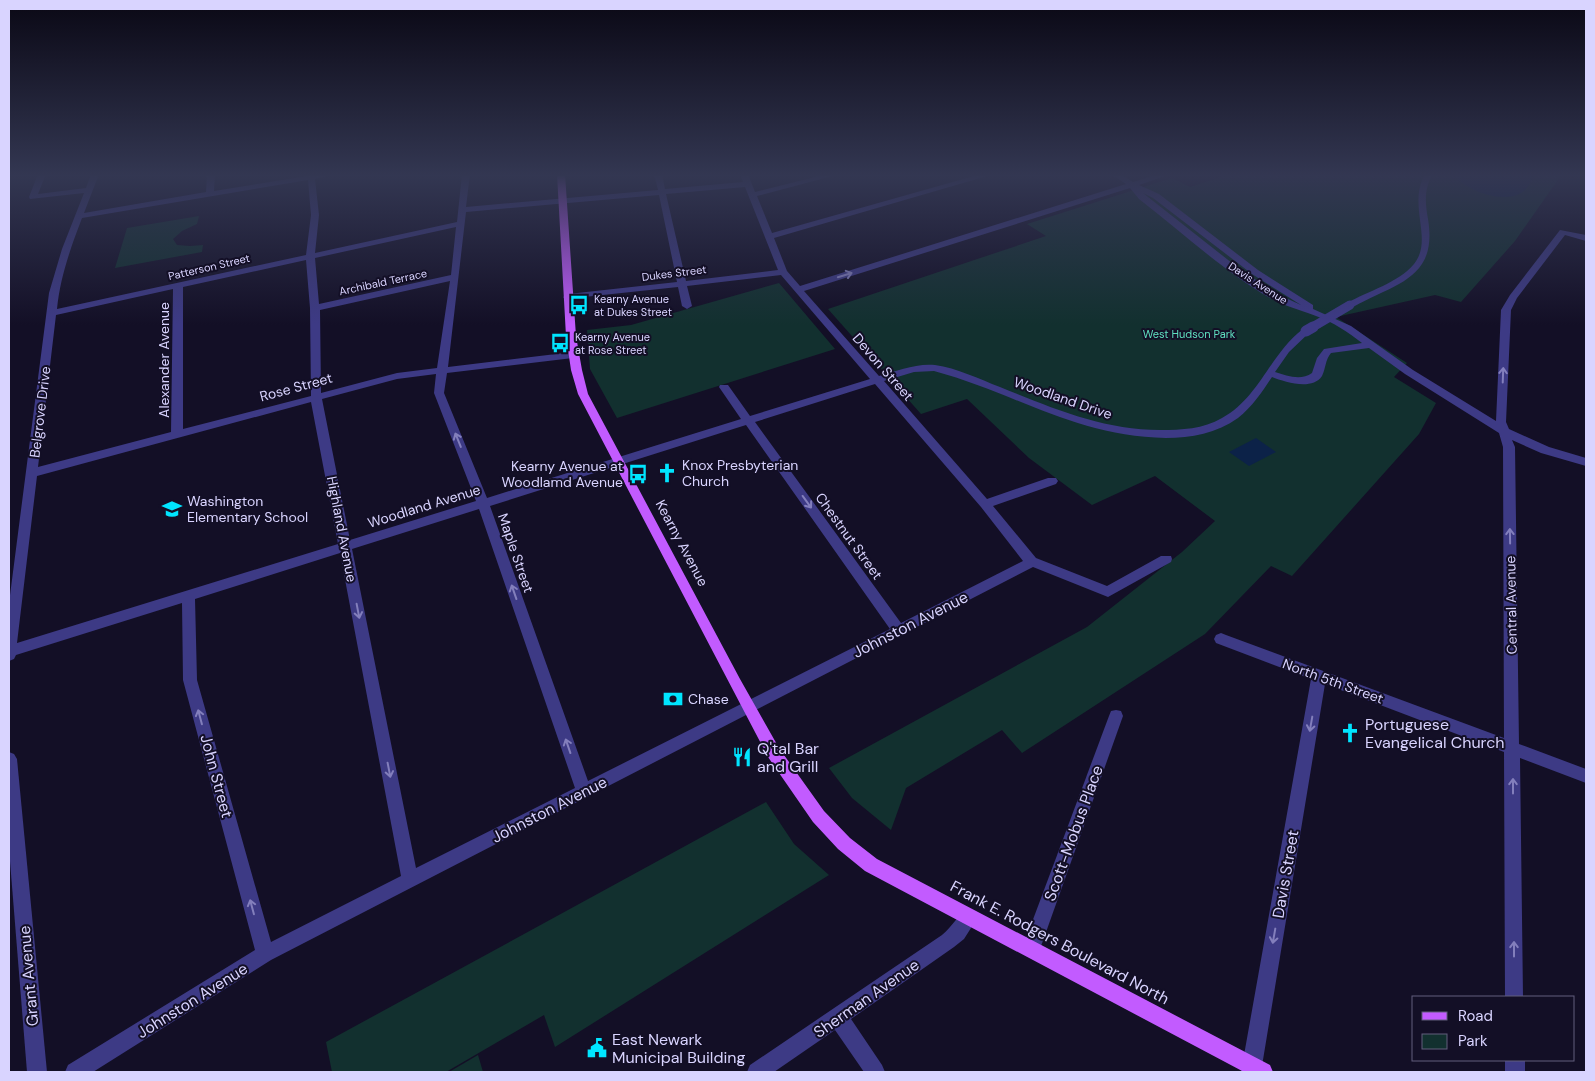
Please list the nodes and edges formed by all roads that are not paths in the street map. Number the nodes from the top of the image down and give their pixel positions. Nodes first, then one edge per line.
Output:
1 (76, 224) edge
2 (314, 224) edge
3 (457, 224) edge
4 (459, 224) edge
5 (563, 224) edge
6 (669, 224) edge
7 (763, 224) edge
8 (812, 224) edge
9 (1007, 224) edge
10 (1177, 224) edge
11 (1425, 224) edge
12 (768, 237) junction
13 (1586, 238) edge
14 (310, 256) junction
15 (782, 272) junction
16 (455, 278) junction
17 (682, 284) junction
18 (178, 286) junction
19 (798, 290) junction
20 (568, 297) junction
21 (687, 306) dead end
22 (316, 308) junction
23 (51, 313) junction
24 (1372, 344) junction
25 (573, 354) junction
26 (442, 370) junction
27 (1269, 373) junction
28 (875, 379) junction
29 (724, 387) dead end
30 (316, 398) junction
31 (748, 420) junction
32 (1505, 432) junction
33 (177, 435) junction
34 (1586, 455) edge
35 (618, 460) junction
36 (1586, 462) edge
37 (32, 473) junction
38 (1052, 481) dead end
39 (483, 503) junction
40 (985, 504) junction
41 (345, 546) junction
42 (1166, 559) dead end
43 (1031, 561) junction
44 (188, 595) junction
45 (898, 630) junction
46 (1221, 639) dead end
47 (9, 653) edge
48 (1319, 676) junction
49 (749, 707) junction
50 (1116, 716) dead end
51 (1513, 748) junction
52 (9, 759) edge
53 (1586, 776) edge
54 (584, 792) junction
55 (821, 818) joint
56 (410, 880) junction
57 (969, 917) junction
58 (1030, 949) junction
59 (265, 954) junction
60 (1514, 996) edge
61 (838, 1018) junction
62 (1255, 1070) edge
63 (37, 1072) edge
64 (75, 1072) edge
65 (757, 1072) edge
66 (875, 1072) edge

1 - 23 street, Belgrove Drive
2 - 14 street, Highland Avenue
3 - 14 street, Patterson Street
4 - 16 street, Maple Street
5 - 20 main road, Kearny Avenue
6 - 17 street
7 - 12 street, Devon Street
8 - 12 street
19 -> 9 street
10 - 24 street, Davis Avenue
11 - 27 street, Woodland Drive, bridge
12 - 15 street, Devon Street
32 -> 13 street, Central Avenue
14 - 18 street, Patterson Street
14 - 22 street, Highland Avenue
15 - 17 street, Dukes Street
15 - 19 street, Devon Street
16 - 22 street, Archibald Terrace
16 - 26 street, Maple Street
17 - 20 street, Dukes Street
17 - 21 street
18 - 23 street, Patterson Street
18 - 33 street, Alexander Avenue
19 - 28 street, Devon Street
20 - 25 main road, Kearny Avenue
22 - 30 street, Highland Avenue
23 - 37 street, Belgrove Drive
24 - 27 street
24 - 32 street, Davis Avenue
25 - 26 street, Rose Street
25 - 35 main road, Kearny Avenue
26 - 30 street, Rose Street
39 -> 26 street, Maple Street
27 - 28 street, Woodland Drive
28 - 31 street, Woodland Avenue
28 - 40 street, Devon Street
29 - 31 street, Chestnut Street
30 - 33 street, Rose Street
30 - 41 street, Highland Avenue
31 - 35 street, Woodland Avenue
31 -> 45 street, Chestnut Street
32 - 34 street, Davis Avenue
32 - 36 street, Davis Avenue
51 -> 32 street, Central Avenue
33 - 37 street, Rose Street
35 - 39 street, Woodland Avenue
35 - 49 main road, Kearny Avenue
37 - 47 street, Belgrove Drive
38 - 40 street
39 - 41 street, Woodland Avenue
54 -> 39 street, Maple Street
40 - 43 street, Devon Street
41 - 44 street, Woodland Avenue
41 -> 56 street, Highland Avenue
42 - 43 street
43 - 45 street, Johnston Avenue
44 - 47 street, Woodland Avenue
59 -> 44 street, John Street
45 - 49 street, Johnston Avenue
46 - 48 street, North 5th Street
48 - 51 street, North 5th Street
48 -> 62 street, Davis Street
49 - 54 street, Johnston Avenue
49 - 55 main road, Kearny Avenue
50 - 58 street, Scott-Mobus Place
51 - 53 street, North 5th Street
60 -> 51 street, Central Avenue
52 - 63 street, Grant Avenue
54 - 56 street, Johnston Avenue
55 - 57 main road, Frank E. Rodgers Boulevard North
56 - 59 street, Johnston Avenue
57 - 58 main road, Frank E. Rodgers Boulevard North
57 - 61 street, Sherman Avenue
58 - 62 main road, Frank E. Rodgers Boulevard North
59 - 64 street, Johnston Avenue
61 - 65 street, Sherman Avenue
61 - 66 street

